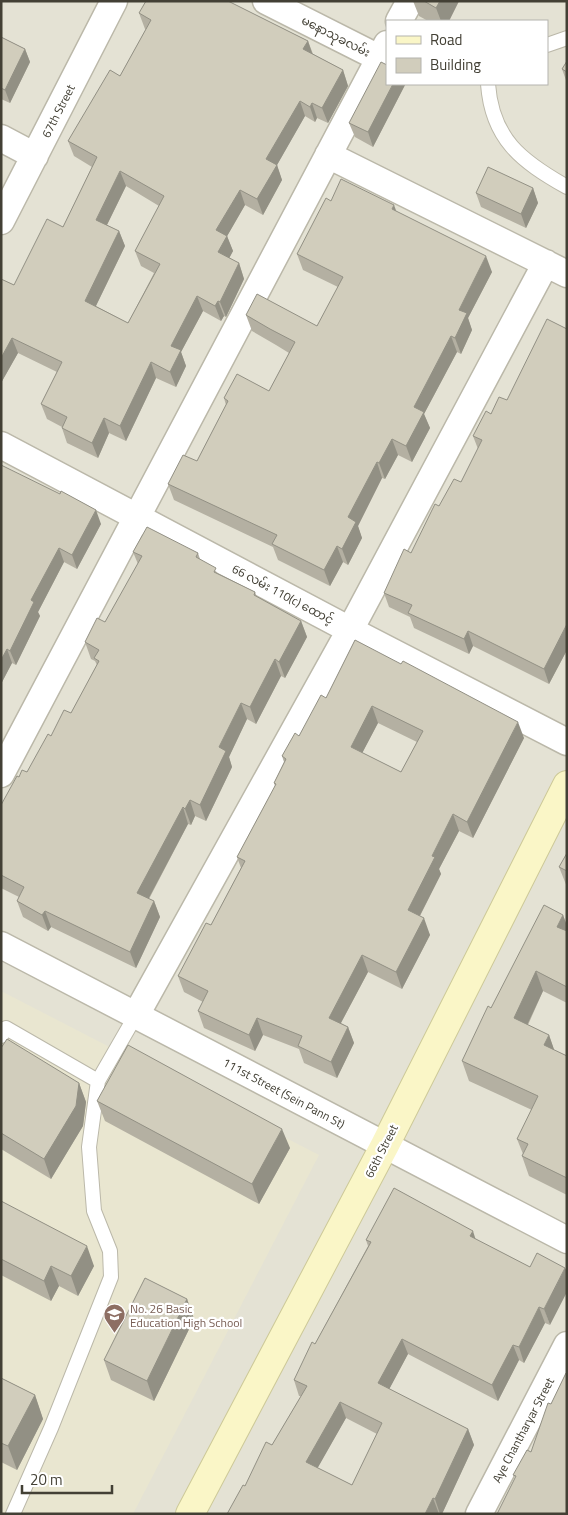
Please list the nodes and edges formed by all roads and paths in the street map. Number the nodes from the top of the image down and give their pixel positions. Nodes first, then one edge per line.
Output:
1 (114, 1) edge
2 (266, 1) edge
3 (410, 1) edge
4 (400, 20) edge
5 (567, 38) edge
6 (548, 44) edge
7 (383, 51) edge
8 (488, 85) edge
9 (1, 138) edge
10 (328, 155) junction
11 (35, 156) junction
12 (567, 187) edge
13 (1, 221) edge
14 (556, 269) edge
15 (1, 445) edge
16 (137, 516) junction
17 (350, 630) junction
18 (567, 742) edge
19 (1, 774) edge
20 (567, 784) edge
21 (1, 946) edge
22 (136, 1015) junction
23 (1, 1036) edge
24 (98, 1081) junction
25 (385, 1145) junction
26 (567, 1240) edge
27 (567, 1346) edge
28 (13, 1514) edge
29 (190, 1514) edge
30 (479, 1514) edge

1 - 11 street, 67th Street
2 - 7 street, မနောသုခလမ်း
3 - 4 street
5 - 6 lane
7 - 10 street
8 - 12 lane
9 - 11 street
10 - 14 street
10 - 16 street
11 - 13 street, 67th Street
14 - 17 street
15 - 16 street, 66 လမ်း 110(c) ထောင့်
16 - 17 street, 66 လမ်း 110(c) ထောင့်
16 - 19 street
17 - 18 street, 66 လမ်း 110(c) ထောင့်
17 - 22 street
20 - 25 street, 66th Street
21 - 22 street, 111st Street (Sein Pann St)
22 - 24 lane
22 - 25 street, 111st Street (Sein Pann St)
23 - 24 lane
24 - 28 lane
25 - 26 street, 111st Street (Sein Pann St)
25 - 29 street, 66th Street
27 - 30 street, Aye Chantharyar Street

